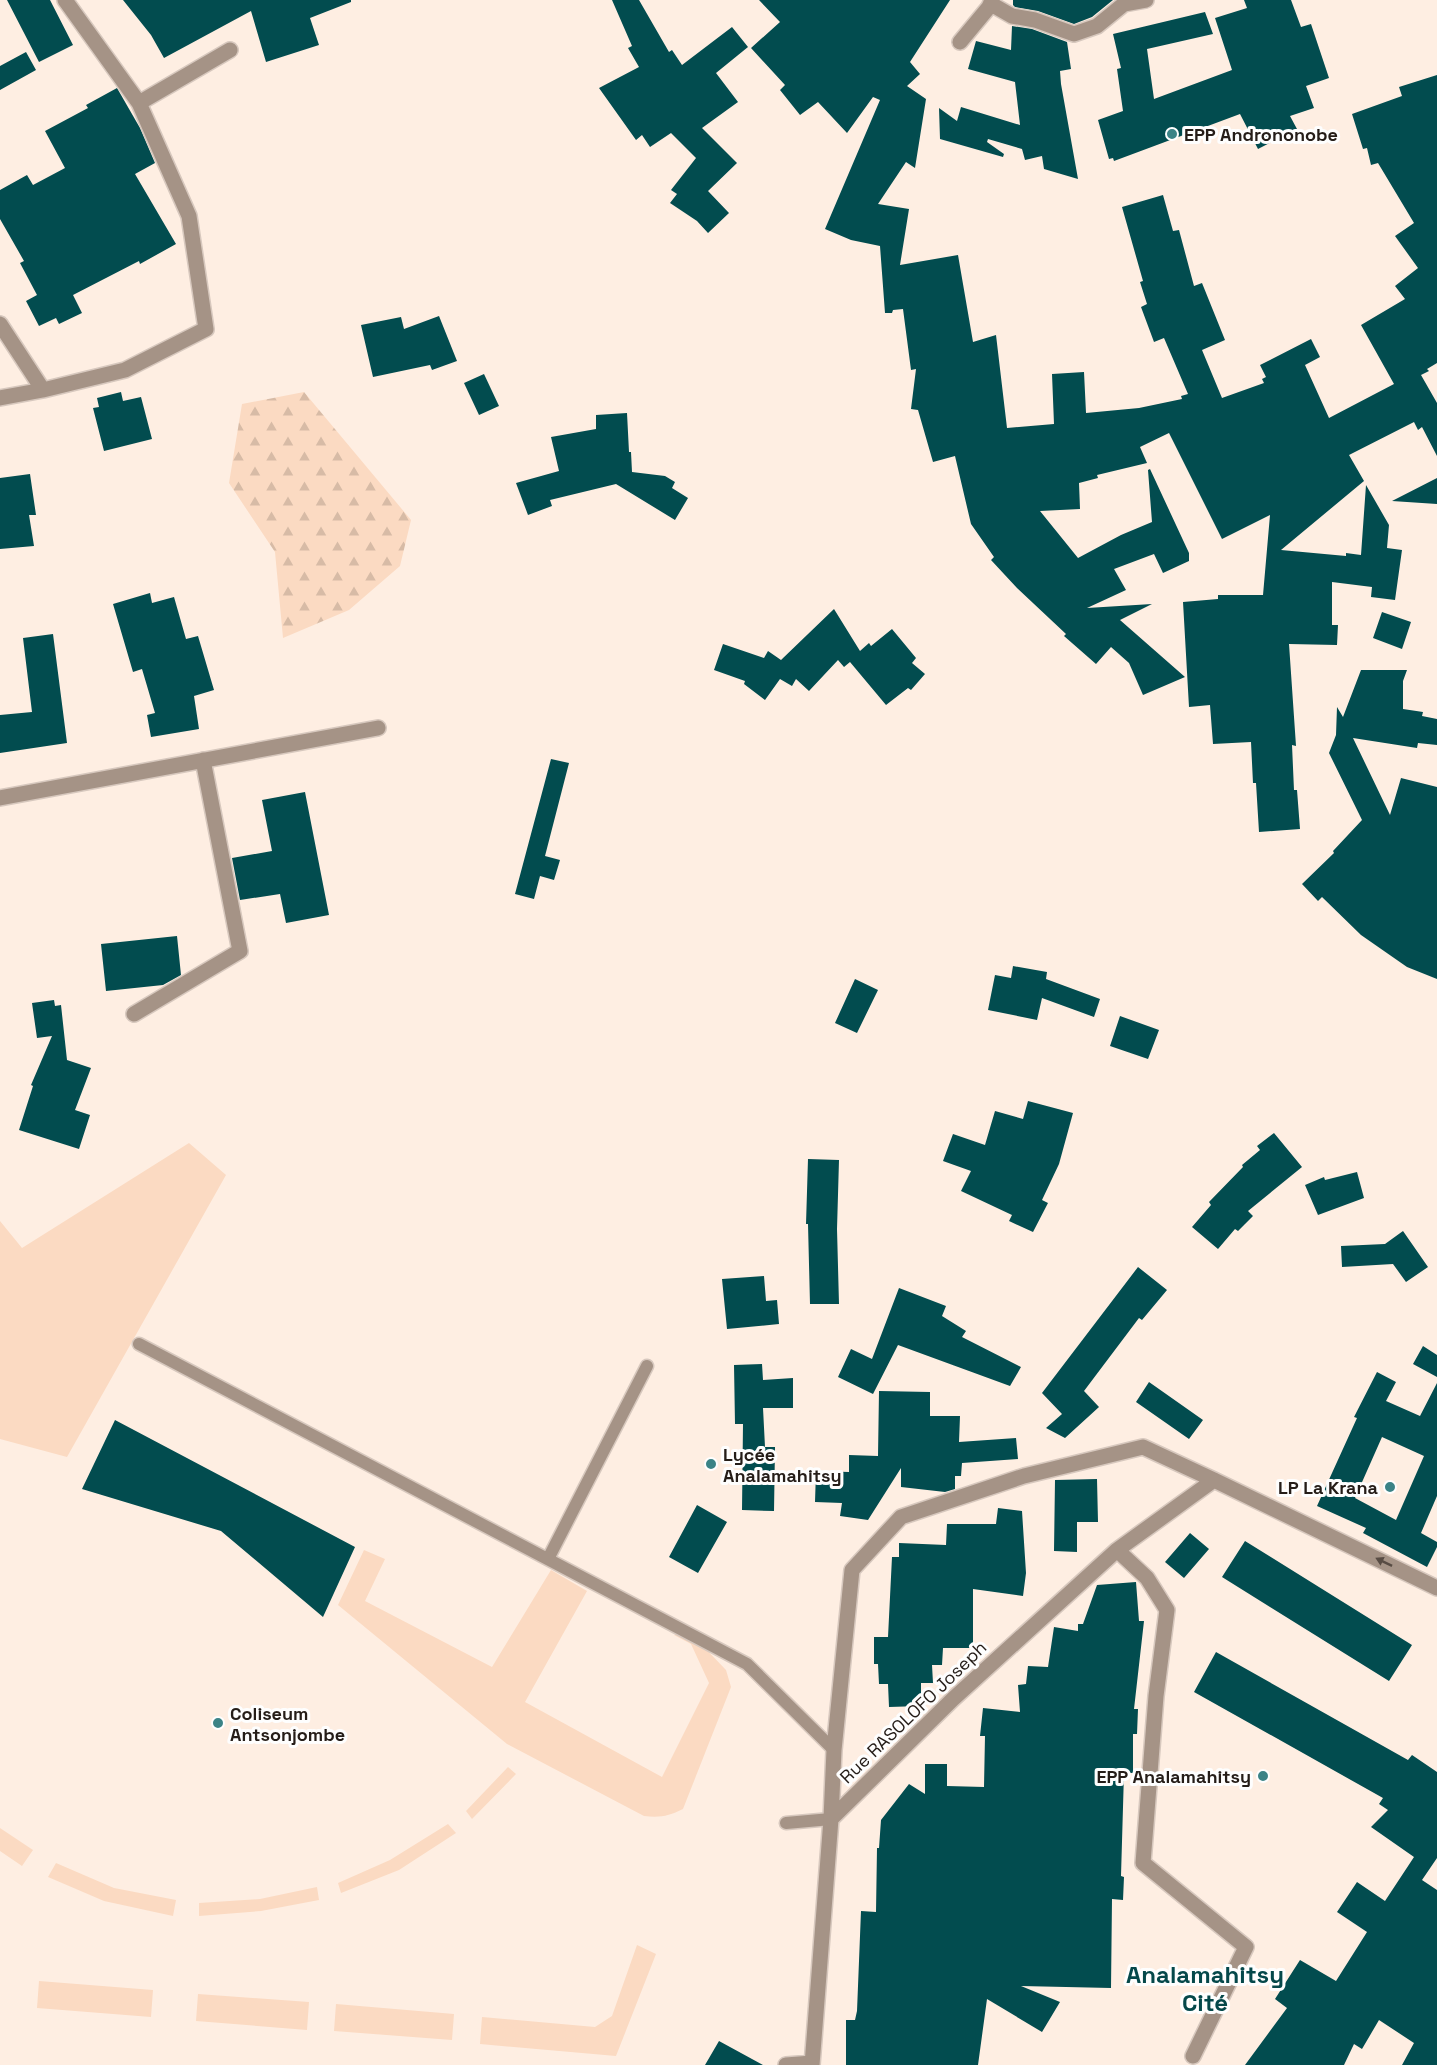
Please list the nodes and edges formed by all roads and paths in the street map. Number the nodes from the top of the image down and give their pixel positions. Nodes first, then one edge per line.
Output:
1 (65, 0) edge
2 (1146, 0) edge
3 (991, 2) edge
4 (960, 42) dead end
5 (230, 50) dead end
6 (139, 104) junction
7 (0, 324) edge
8 (44, 390) junction
9 (0, 398) edge
10 (378, 728) dead end
11 (203, 760) junction
12 (0, 798) edge
13 (134, 1014) dead end
14 (139, 1344) dead end
15 (647, 1366) dead end
16 (1215, 1479) junction
17 (1116, 1550) junction
18 (548, 1559) junction
19 (1437, 1587) edge
20 (834, 1750) junction
21 (831, 1819) junction
22 (786, 1823) dead end
23 (1193, 2056) dead end
24 (812, 2064) edge
25 (786, 2065) edge

1 - 6 street
2 - 3 street
3 - 4 street
5 - 6 street
6 - 8 street
7 - 8 street
8 - 9 street
10 - 11 street
11 - 12 street
11 - 13 street
14 - 18 lane
15 - 18 lane
16 - 17 street, Rue RASOLOFO Joseph
19 -> 16 street
16 - 20 street
17 - 21 street, Rue RASOLOFO Joseph
17 - 23 street
18 - 20 lane
20 - 21 street
21 - 22 lane
21 - 24 street
24 - 25 street

